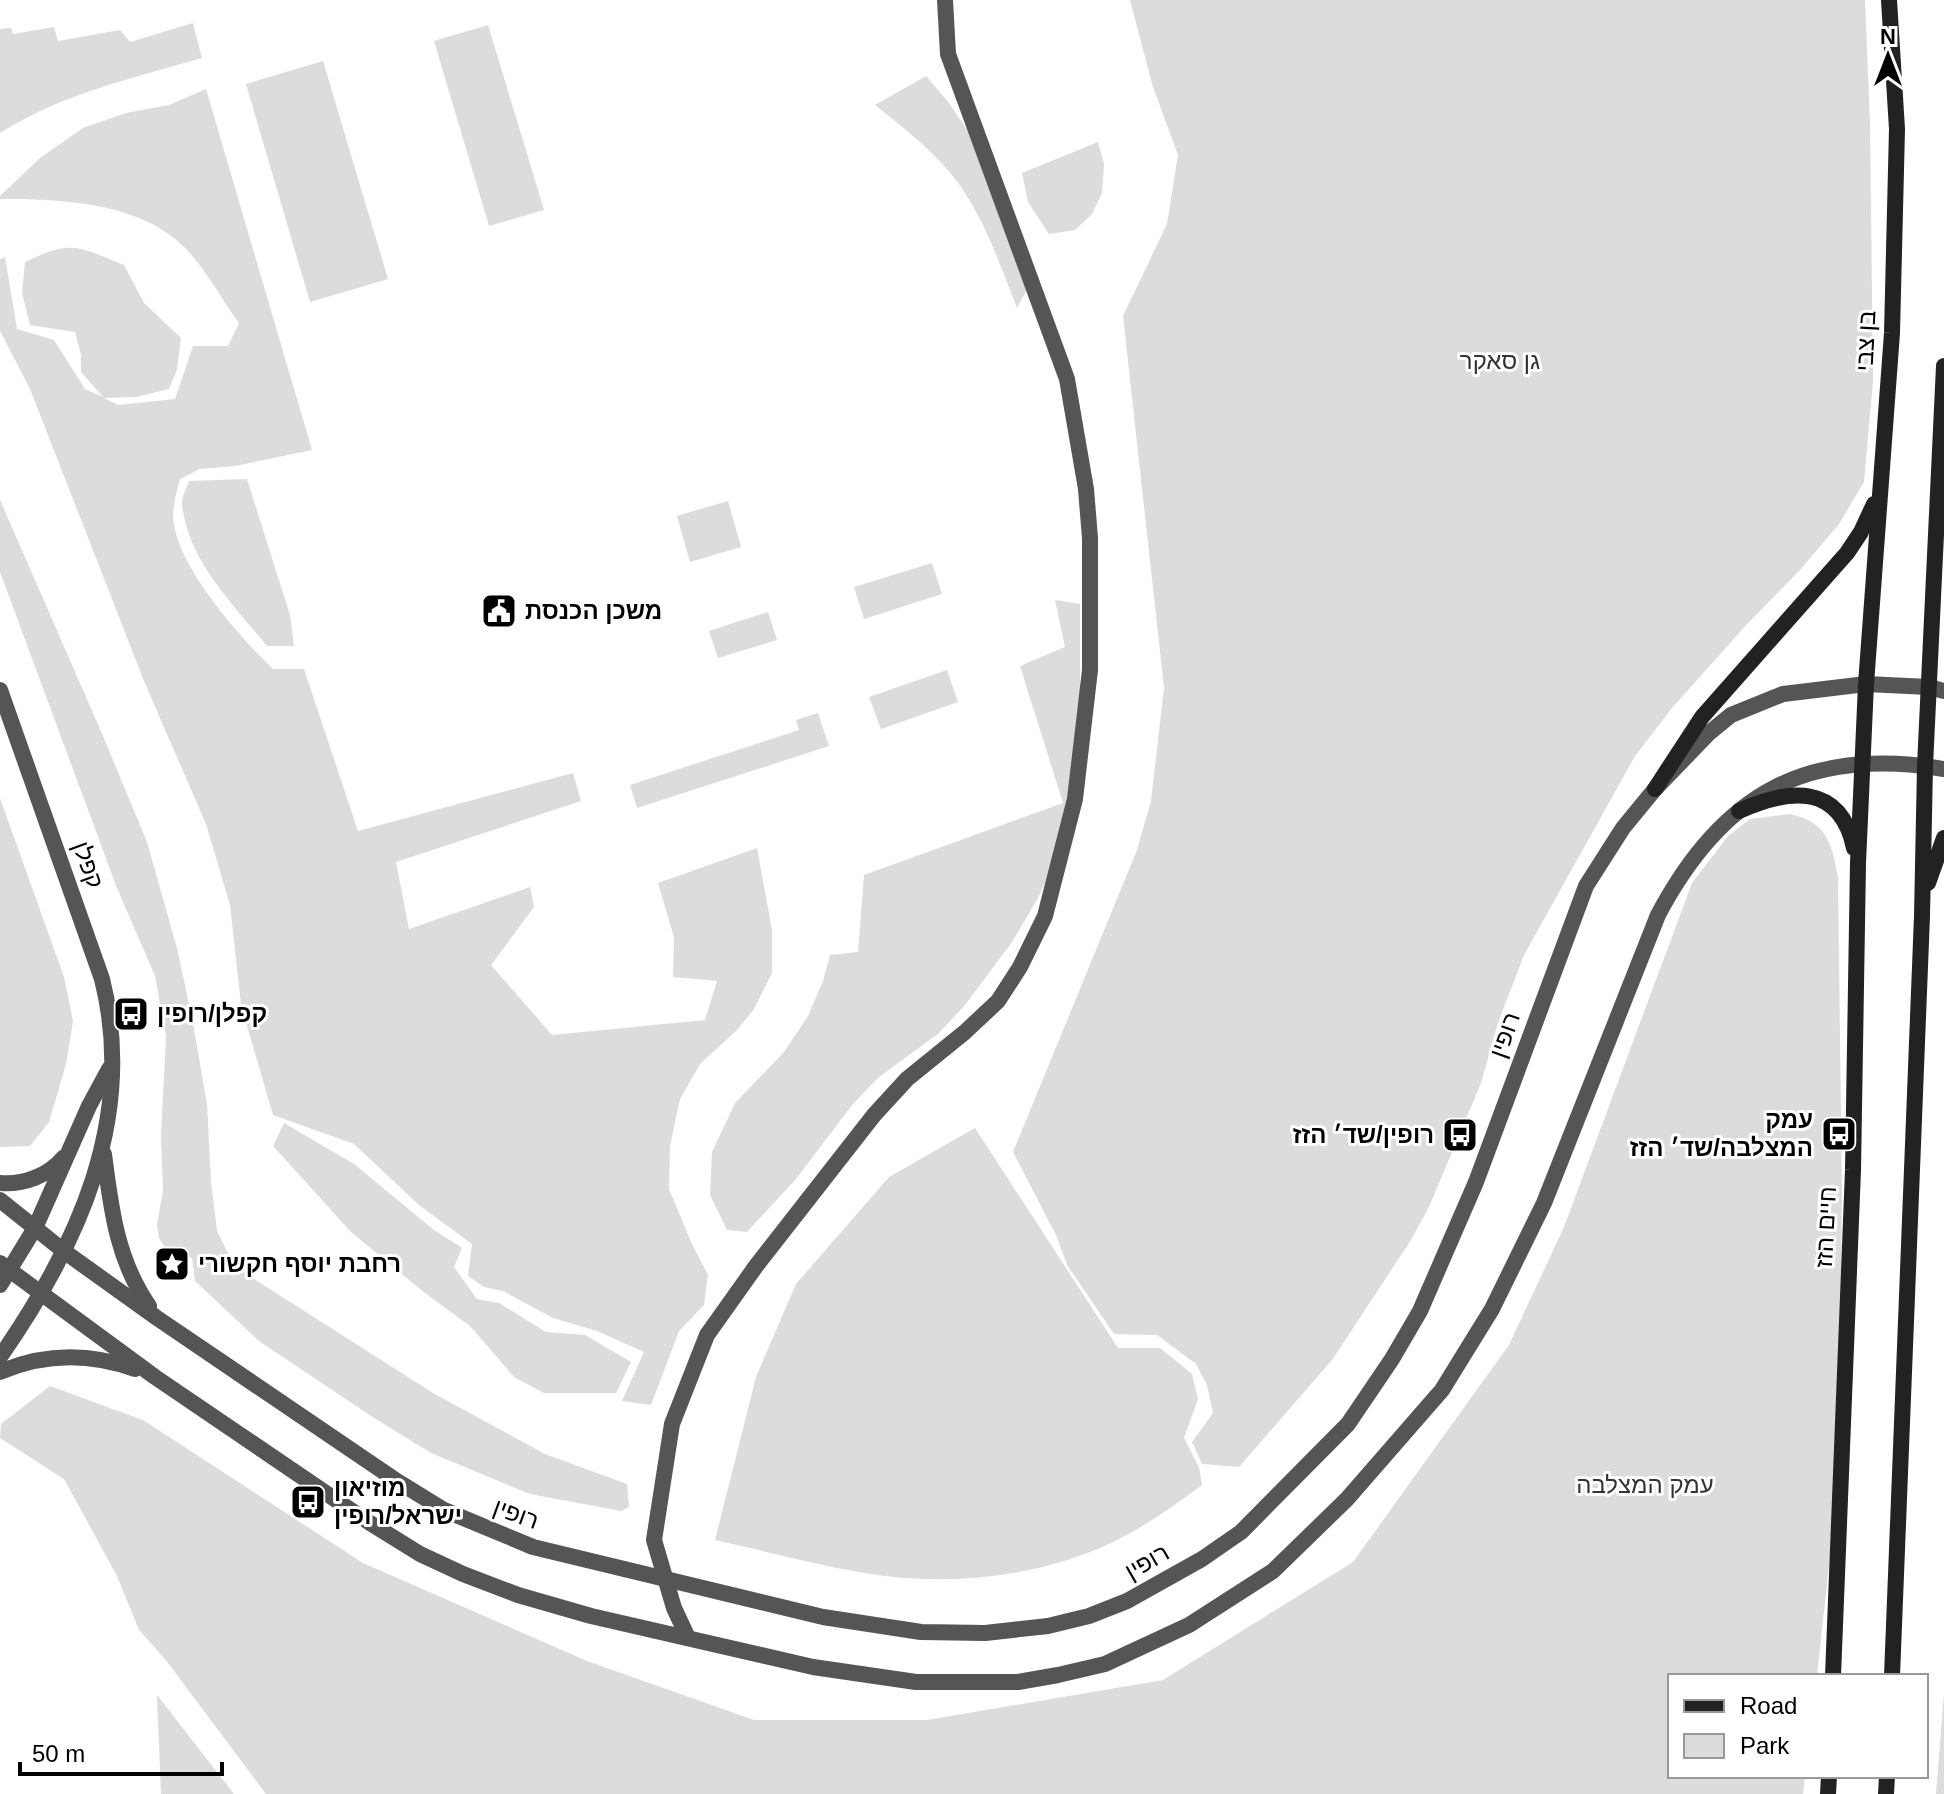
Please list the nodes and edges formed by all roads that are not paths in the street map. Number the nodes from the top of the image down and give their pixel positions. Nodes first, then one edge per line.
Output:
1 (945, 0) edge
2 (1889, 0) edge
3 (1944, 366) edge
4 (1880, 487) junction
5 (1866, 684) junction
6 (1936, 689) edge
7 (0, 690) edge
8 (1863, 764) junction
9 (1925, 766) junction
10 (1944, 769) edge
11 (1655, 789) junction
12 (1739, 811) junction
13 (1944, 838) edge
14 (1858, 863) junction
15 (1922, 916) junction
16 (113, 1061) junction
17 (103, 1147) junction
18 (70, 1150) junction
19 (0, 1183) edge
20 (0, 1200) edge
21 (35, 1228) junction
22 (65, 1252) junction
23 (5, 1267) edge
24 (0, 1285) edge
25 (41, 1294) junction
26 (157, 1318) junction
27 (0, 1357) edge
28 (0, 1372) edge
29 (155, 1377) junction
30 (665, 1579) junction
31 (688, 1638) junction
32 (1833, 1674) edge
33 (1892, 1674) edge

1 - 30 street
2 - 4 main road, בן צבי
3 - 6 main road
4 - 5 main road, בן צבי
4 - 11 main road
5 - 6 street, רופין
5 - 8 main road, חיים הזז
5 - 11 street, רופין
6 - 9 main road
7 - 16 street, קפלן
8 - 9 street
8 - 12 street
8 - 14 main road, חיים הזז
9 - 10 street
9 - 15 main road
11 - 30 street, רופין
12 - 14 main road
12 - 31 street
13 - 15 main road
14 - 32 main road, חיים הזז
15 - 33 main road
16 - 17 street, קפלן
16 - 18 street
17 - 22 street, קפלן
17 - 26 street
18 - 19 street
18 - 21 street
20 - 21 street, רופין
21 - 22 street, רופין
21 - 23 street
22 - 25 street, קפלן
22 - 26 street, רופין
23 - 24 street
23 - 25 street
25 - 27 street, קפלן
25 - 29 street
26 - 30 street, רופין
28 - 29 street
29 - 31 street
30 - 31 street

